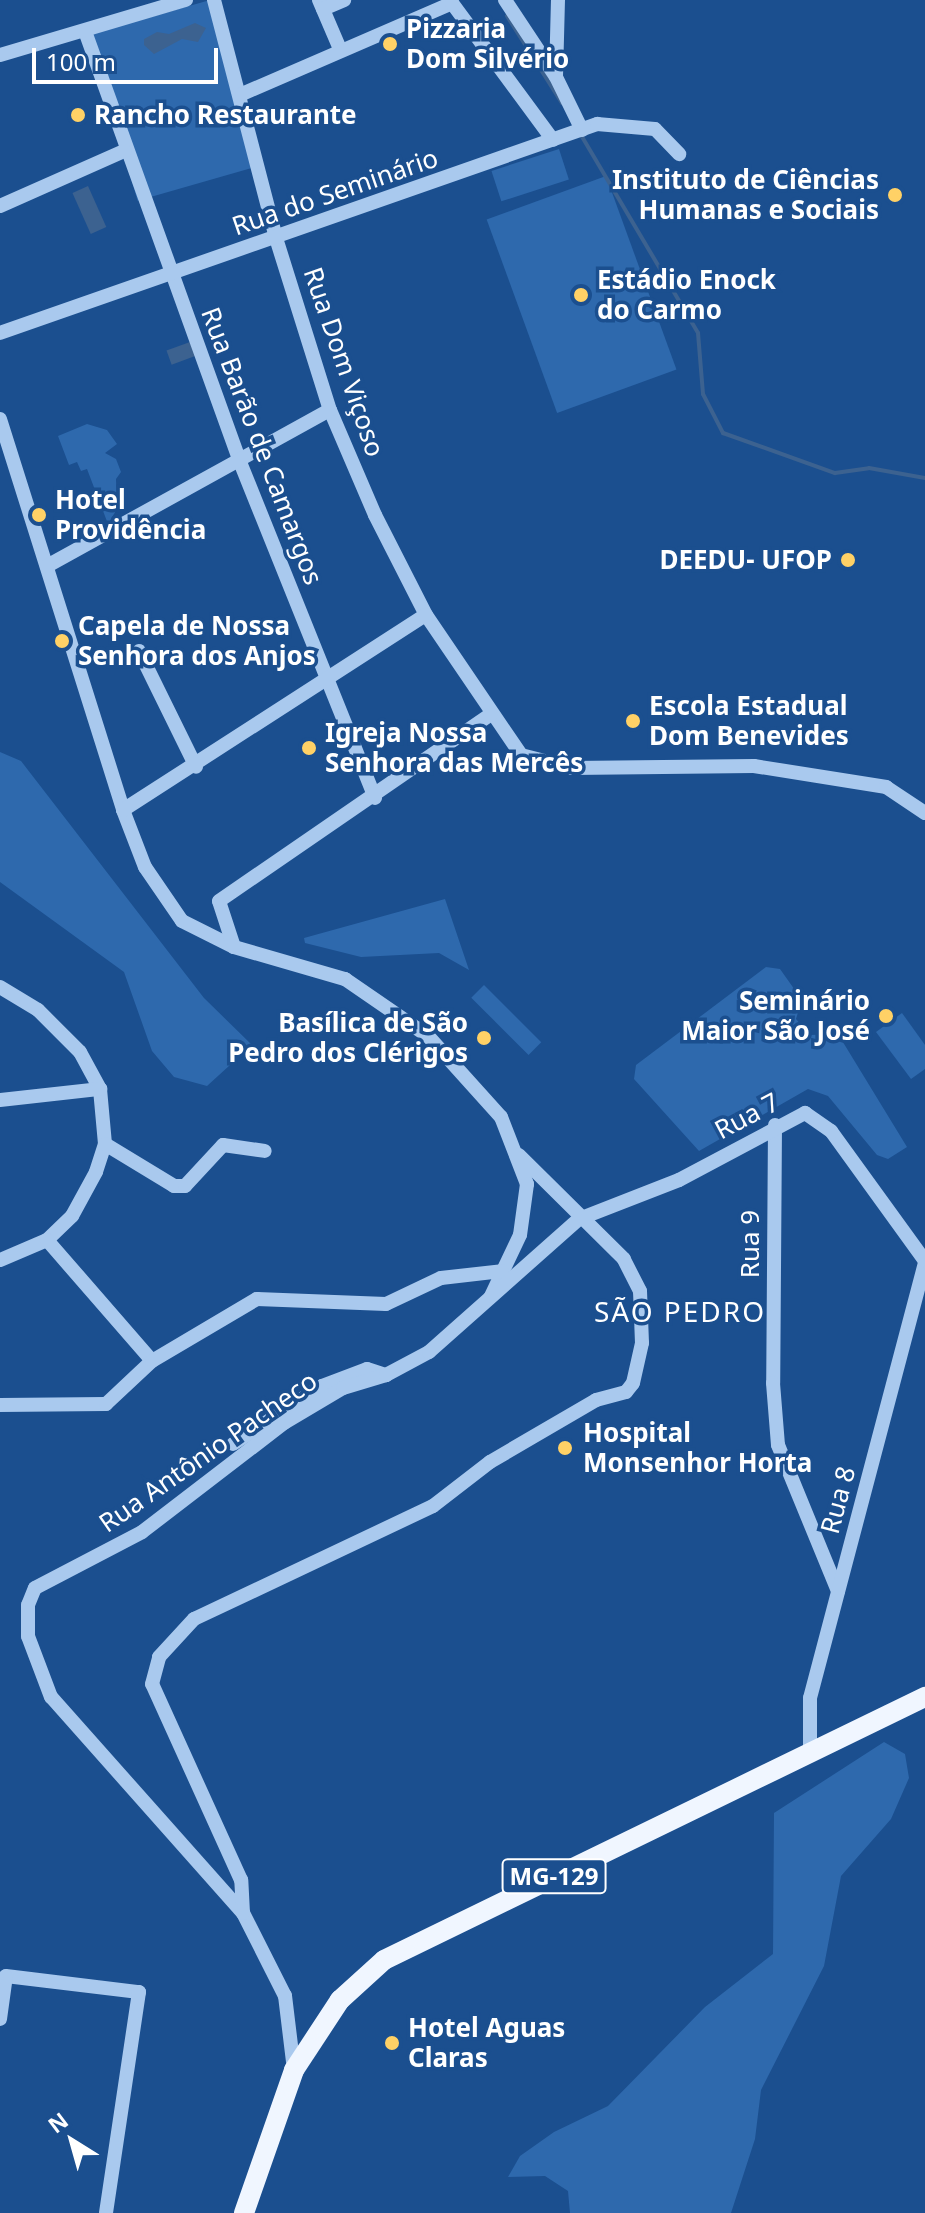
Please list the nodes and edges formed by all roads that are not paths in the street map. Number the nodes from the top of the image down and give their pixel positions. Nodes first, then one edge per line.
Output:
1 (186, 0) edge
2 (214, 0) edge
3 (344, 0) edge
4 (505, 0) edge
5 (558, 0) edge
6 (452, 1) edge
7 (321, 4) edge
8 (86, 34) junction
9 (340, 49) junction
10 (0, 55) edge
11 (556, 77) junction
12 (242, 94) junction
13 (582, 130) junction
14 (560, 138) junction
15 (124, 151) junction
16 (679, 154) dead end
17 (0, 206) edge
18 (276, 238) junction
19 (172, 274) junction
20 (0, 333) edge
21 (330, 410) junction
22 (0, 419) edge
23 (240, 462) junction
24 (47, 566) junction
25 (426, 615) junction
26 (139, 651) dead end
27 (326, 682) junction
28 (490, 715) junction
29 (196, 767) junction
30 (375, 798) junction
31 (123, 810) junction
32 (925, 813) edge
33 (234, 947) junction
34 (0, 987) edge
35 (100, 1089) junction
36 (0, 1100) edge
37 (775, 1125) junction
38 (105, 1144) junction
39 (265, 1151) dead end
40 (519, 1155) junction
41 (579, 1219) junction
42 (47, 1240) junction
43 (0, 1260) edge
44 (925, 1262) edge
45 (502, 1271) junction
46 (489, 1300) junction
47 (152, 1361) junction
48 (386, 1375) junction
49 (0, 1405) edge
50 (233, 1444) dead end
51 (838, 1591) junction
52 (925, 1697) edge
53 (810, 1750) junction
54 (243, 1913) junction
55 (3, 1971) edge
56 (0, 2019) edge
57 (294, 2070) junction
58 (106, 2213) edge
59 (244, 2213) edge

1 - 8 street
2 - 12 street, Rua Dom Viçoso
3 - 7 street
4 - 11 street
5 - 11 street
6 - 9 street
6 - 14 street
7 - 9 street
8 - 10 street
8 - 15 street, Rua Barão de Camargos
9 - 12 street
11 - 13 street
12 - 18 street, Rua Dom Viçoso
13 - 14 street, Rua do Seminário
13 - 16 street, Rua do Seminário
14 - 18 street, Rua do Seminário
15 - 17 street
15 - 19 street, Rua Barão de Camargos
18 - 19 street, Rua do Seminário
18 - 21 street, Rua Dom Viçoso
19 - 20 street, Rua do Seminário
19 - 23 street, Rua Barão de Camargos
21 - 23 street
21 - 25 street, Rua Dom Viçoso
22 - 24 street, Rua Antônio Pacheco
23 - 24 street
23 - 27 street, Rua Barão de Camargos
24 - 31 street, Rua Antônio Pacheco
25 - 27 street
25 - 28 street, Rua Dom Viçoso
26 - 29 street
27 - 29 street
27 - 30 street, Rua Barão de Camargos
28 - 30 street
28 - 32 street, Rua Dom Viçoso
29 - 31 street
30 - 33 street
31 - 33 street, Rua Antônio Pacheco
33 - 40 street, Rua Antônio Pacheco
34 - 35 street
35 - 36 street
35 - 38 street
37 - 41 street, Rua 7
37 - 44 street, Rua 7
37 - 51 street, Rua 9
38 - 39 street
38 - 42 street
40 - 41 street
40 - 45 street, Rua Antônio Pacheco
41 - 46 street, Rua Antônio Pacheco
41 - 54 street
42 - 43 street
42 - 47 street
44 - 51 street, Rua 8
45 - 46 street, Rua Antônio Pacheco
45 - 47 street
46 - 48 street, Rua Antônio Pacheco
47 - 49 street
48 - 50 street, Rua Antônio Pacheco
48 - 54 street, Rua Antônio Pacheco
51 - 53 street, Rua 8
52 - 53 main road, MG-129
53 - 57 main road, MG-129
54 - 57 street
55 - 56 street
55 - 58 street
57 - 59 main road, MG-129

